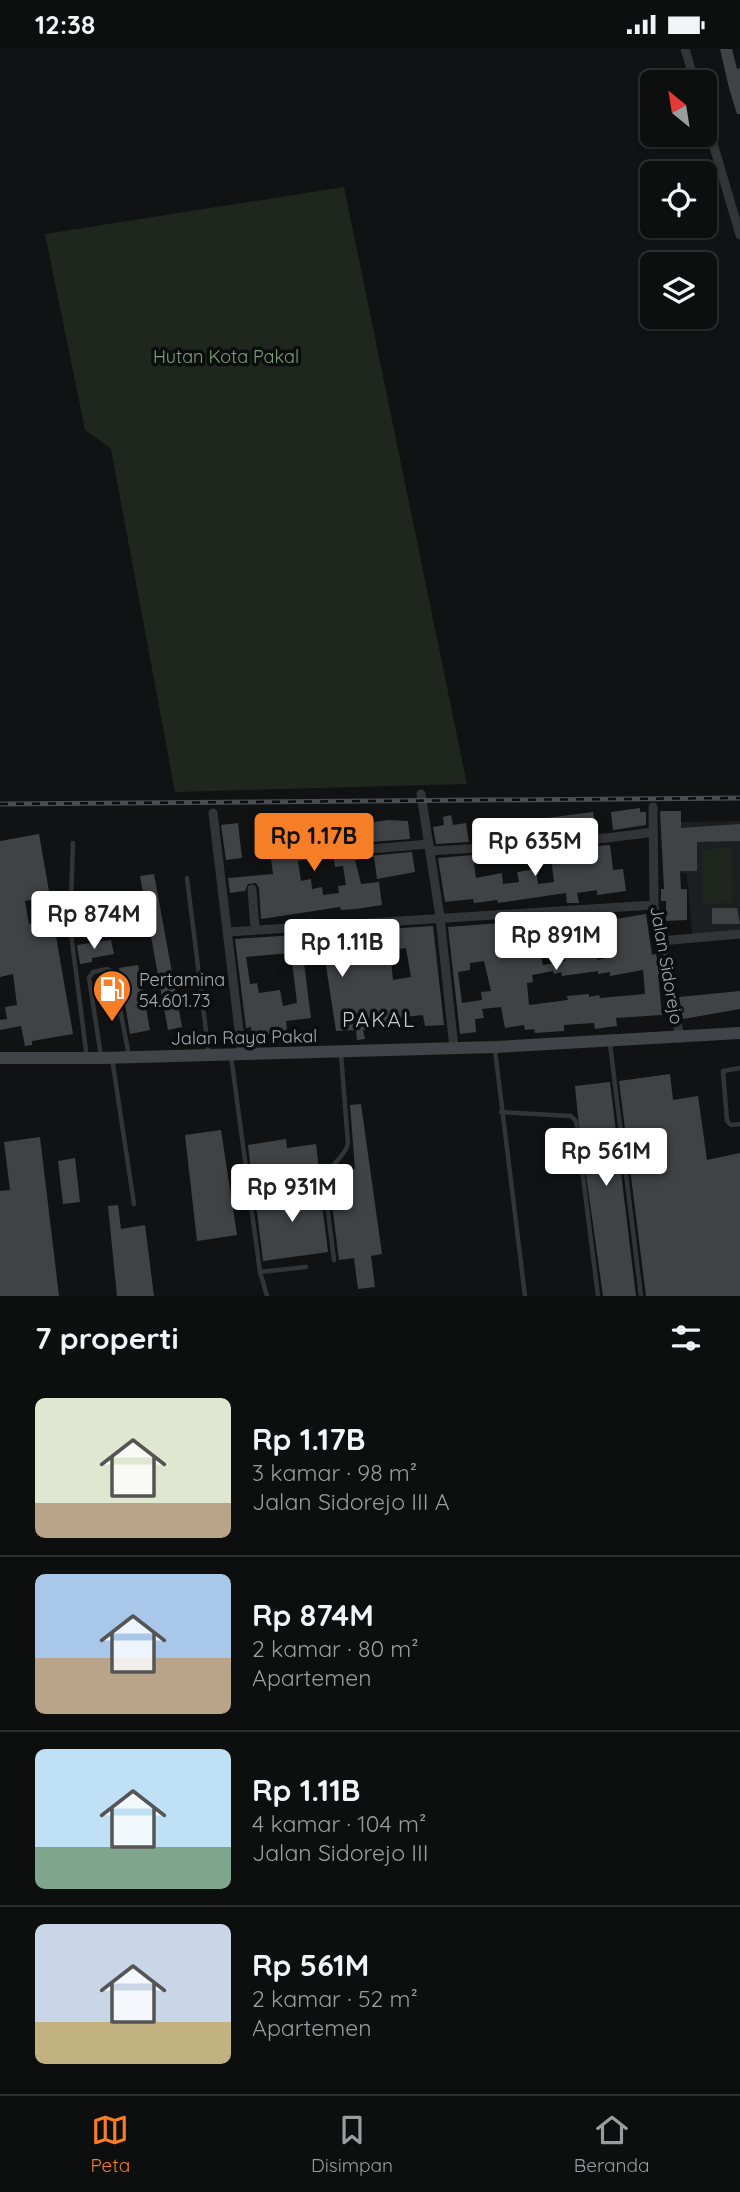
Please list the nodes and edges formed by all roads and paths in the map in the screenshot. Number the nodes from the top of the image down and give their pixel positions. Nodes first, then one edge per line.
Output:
1 (685, 49) edge
2 (691, 70) edge
3 (714, 147) edge
4 (740, 235) edge
5 (421, 794) dead end
6 (653, 807) dead end
7 (212, 813) dead end
8 (653, 832) junction
9 (73, 843) dead end
10 (430, 848) junction
11 (313, 854) dead end
12 (187, 878) dead end
13 (252, 889) dead end
14 (654, 905) junction
15 (440, 917) junction
16 (255, 929) junction
17 (227, 932) junction
18 (740, 934) edge
19 (660, 941) junction
20 (116, 1007) dead end
21 (102, 1009) dead end
22 (121, 1013) junction
23 (96, 1015) junction
24 (740, 1033) edge
25 (680, 1038) junction
26 (610, 1045) junction
27 (454, 1048) junction
28 (495, 1053) junction
29 (209, 1056) junction
30 (129, 1057) junction
31 (342, 1057) junction
32 (0, 1058) edge
33 (87, 1058) junction
34 (107, 1058) junction
35 (235, 1058) junction
36 (740, 1068) edge
37 (501, 1112) junction
38 (740, 1124) edge
39 (134, 1204) dead end
40 (334, 1260) dead end
41 (306, 1267) dead end
42 (260, 1272) junction
43 (267, 1296) edge
44 (525, 1296) edge
45 (598, 1296) edge
46 (641, 1296) edge

1 - 2 street
3 - 4 street
5 - 10 street
6 - 8 street, Jalan Sidorejo
7 - 17 street
8 - 10 street
8 - 14 street, Jalan Sidorejo
9 - 33 lane
10 - 11 street
10 - 15 street
12 - 29 lane
13 - 16 street
14 - 15 street
14 - 19 street, Jalan Sidorejo
15 - 16 street
15 - 27 street
16 - 17 street
17 - 35 street
18 - 19 street
19 - 25 street, Jalan Sidorejo
20 - 22 lane
21 - 23 lane
22 - 23 lane
22 - 30 lane
23 - 34 lane
24 - 25 main road, Jalan Raya Pakal
25 - 26 main road, Jalan Raya Pakal
26 - 28 main road, Jalan Raya Pakal
26 - 46 lane
27 - 28 main road, Jalan Raya Pakal
27 - 31 main road, Jalan Raya Pakal
28 - 37 lane
29 - 30 main road, Jalan Raya Pakal
29 - 35 main road, Jalan Raya Pakal
30 - 34 main road, Jalan Raya Pakal
31 - 35 main road, Jalan Raya Pakal
31 - 40 lane
32 - 33 main road, Jalan Raya Pakal
33 - 34 main road, Jalan Raya Pakal
34 - 39 lane
35 - 42 lane
36 - 38 lane
37 - 44 lane
37 - 45 lane
41 - 42 lane
42 - 43 lane

